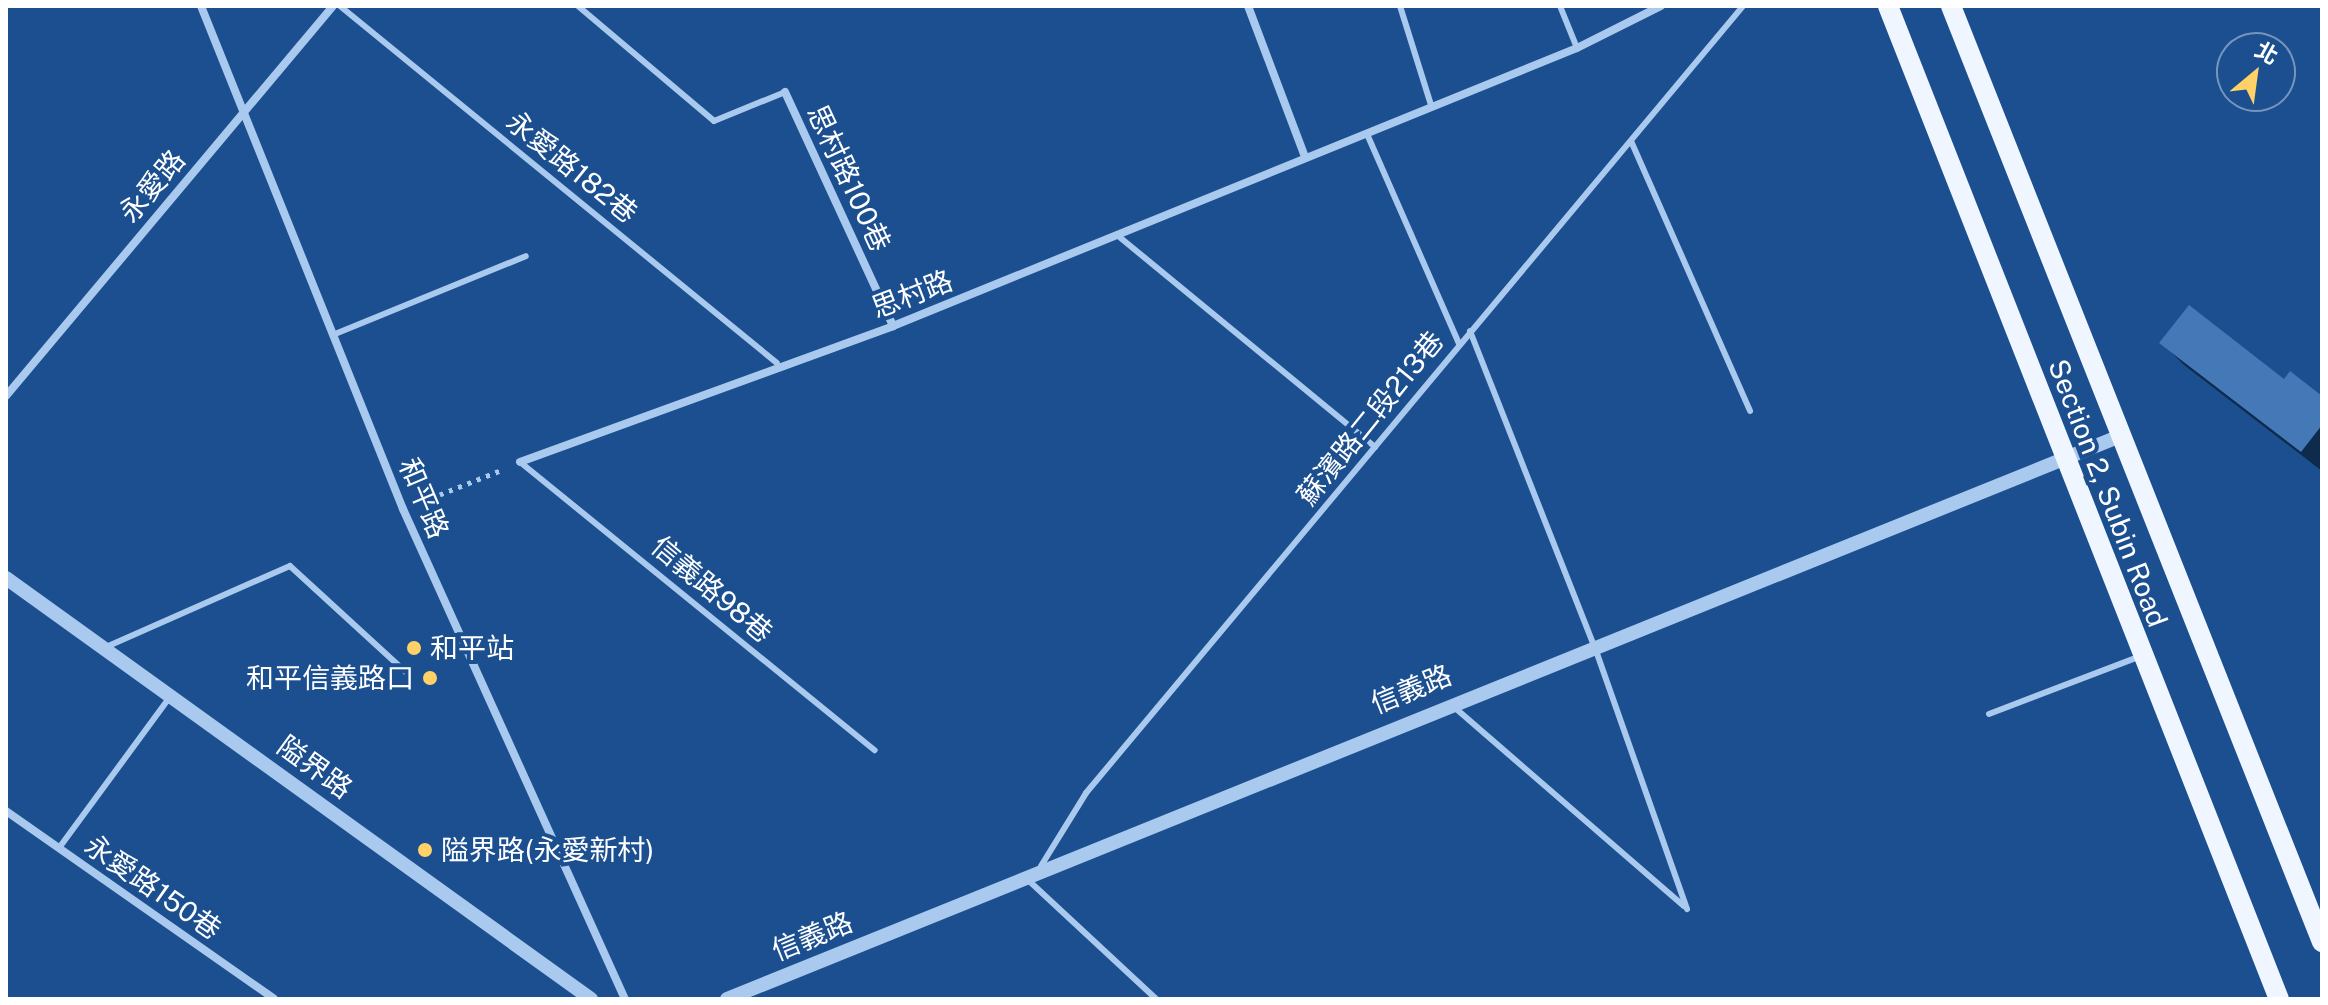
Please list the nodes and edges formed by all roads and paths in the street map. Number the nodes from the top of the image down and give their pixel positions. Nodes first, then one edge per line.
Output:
1 (201, 6) edge
2 (333, 6) edge
3 (340, 6) edge
4 (578, 6) edge
5 (1248, 6) edge
6 (1400, 6) edge
7 (1560, 6) edge
8 (1661, 6) edge
9 (1743, 6) edge
10 (1888, 6) edge
11 (1951, 6) edge
12 (1577, 48) junction
13 (785, 92) joint
14 (1431, 105) junction
15 (243, 111) junction
16 (1367, 134) junction
17 (1631, 141) junction
18 (1305, 157) junction
19 (1117, 235) junction
20 (526, 256) dead end
21 (893, 326) junction
22 (1470, 331) junction
23 (335, 334) junction
24 (1459, 344) junction
25 (777, 363) junction
26 (6, 396) edge
27 (1750, 411) dead end
28 (2118, 437) junction
29 (1375, 447) junction
30 (2064, 459) junction
31 (520, 462) junction
32 (403, 509) junction
33 (6, 578) edge
34 (1594, 645) junction
35 (106, 647) junction
36 (2141, 656) junction
37 (409, 675) dead end
38 (171, 695) junction
39 (1448, 702) junction
40 (1989, 714) dead end
41 (875, 750) dead end
42 (6, 811) edge
43 (59, 848) junction
44 (1041, 866) junction
45 (1025, 876) junction
46 (2322, 942) edge
47 (274, 999) edge
48 (591, 999) edge
49 (625, 999) edge
50 (727, 999) edge
51 (1156, 999) edge
52 (2279, 999) edge

1 - 15 street, 和平路
2 - 15 street, 永愛路
3 - 25 lane, 永愛路182巷
4 - 13 lane
5 - 18 street
6 - 14 lane
7 - 12 lane
8 - 12 street, 思村路
9 - 17 lane, 蘇濱路二段213巷
10 - 30 main road, Section 2, Subin Road
11 - 28 main road, Section 2, Subin Road
12 - 14 street, 思村路
13 - 21 street, 思村路100巷
14 - 16 street, 思村路
15 - 23 street, 和平路
15 - 26 street, 永愛路
16 - 18 street, 思村路
16 - 24 lane
17 - 22 lane, 蘇濱路二段213巷
17 - 27 lane
18 - 19 street, 思村路
19 - 21 street, 思村路
19 - 29 lane
20 - 23 lane
21 - 25 street, 思村路
22 - 24 lane, 蘇濱路二段213巷
22 - 34 lane
23 - 32 street, 和平路
24 - 29 lane, 蘇濱路二段213巷
25 - 31 street, 思村路
28 - 30 street, 信義路
28 - 46 main road, Section 2, Subin Road
29 - 44 lane, 蘇濱路二段213巷
30 - 34 street, 信義路
30 - 36 main road, Section 2, Subin Road
31 - 32 path
31 - 41 lane, 信義路98巷
32 - 49 street, 和平路
33 - 35 street, 隘界路
34 - 39 street, 信義路
34 - 39 lane
35 - 37 lane
35 - 38 street, 隘界路
36 - 40 lane
36 - 52 main road, Section 2, Subin Road
38 - 43 lane
38 - 48 street, 隘界路
39 - 44 street, 信義路
42 - 43 street, 永愛路150巷
43 - 47 street, 永愛路150巷
44 - 45 street, 信義路
45 - 50 street, 信義路
45 - 51 lane

